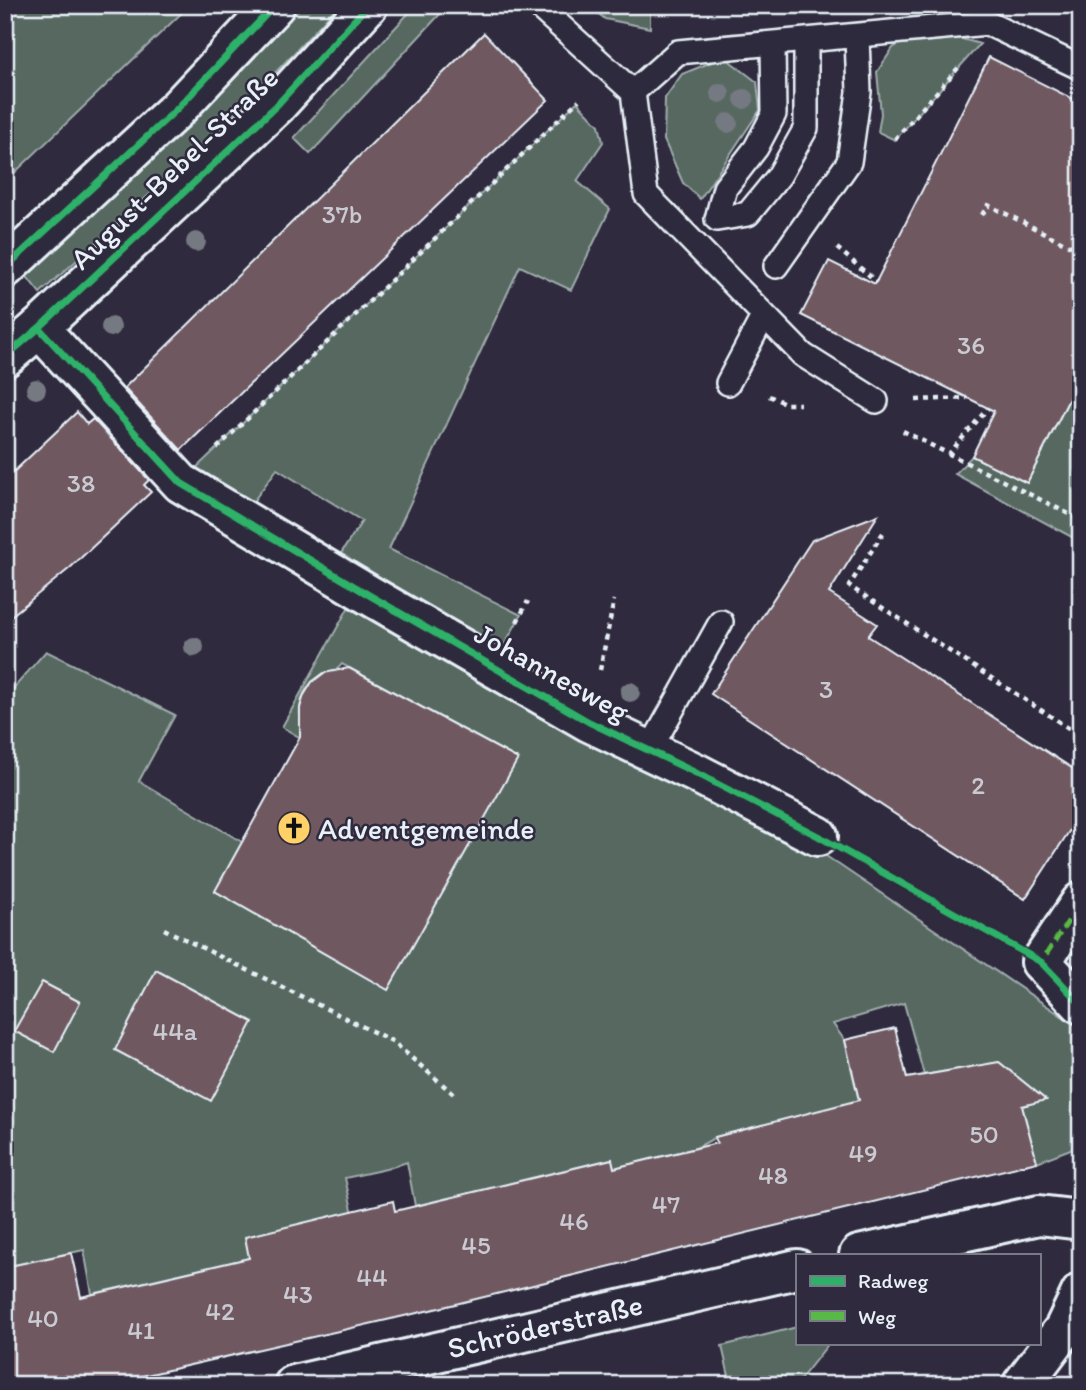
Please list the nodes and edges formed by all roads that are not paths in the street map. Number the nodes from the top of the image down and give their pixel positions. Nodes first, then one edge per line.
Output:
1 (275, 5) edge
2 (368, 5) edge
3 (537, 5) edge
4 (857, 37) junction
5 (806, 42) junction
6 (773, 45) junction
7 (1081, 68) edge
8 (633, 92) junction
9 (776, 266) dead end
10 (5, 268) edge
11 (763, 317) junction
12 (39, 328) junction
13 (5, 357) edge
14 (728, 383) dead end
15 (876, 401) dead end
16 (721, 622) dead end
17 (649, 751) junction
18 (818, 836) road end
19 (1081, 902) edge
20 (1081, 1004) edge
21 (1081, 1220) edge
22 (864, 1254) edge
23 (796, 1269) edge
24 (1081, 1293) edge
25 (294, 1385) edge
26 (1022, 1385) edge

1 - 10 street, August-Bebel-Straße
2 - 12 street, August-Bebel-Straße
3 - 8 lane
4 - 5 lane
4 - 7 lane
4 - 9 lane
5 - 6 lane
5 - 6 lane
6 - 8 lane
8 - 11 lane
11 - 14 lane
11 - 15 lane
12 - 13 street, August-Bebel-Straße
12 - 17 street, Johannesweg
16 - 17 lane
17 - 18 street, Johannesweg
19 - 20 street
21 - 22 street
23 - 25 street, Schröderstraße
24 - 26 street

